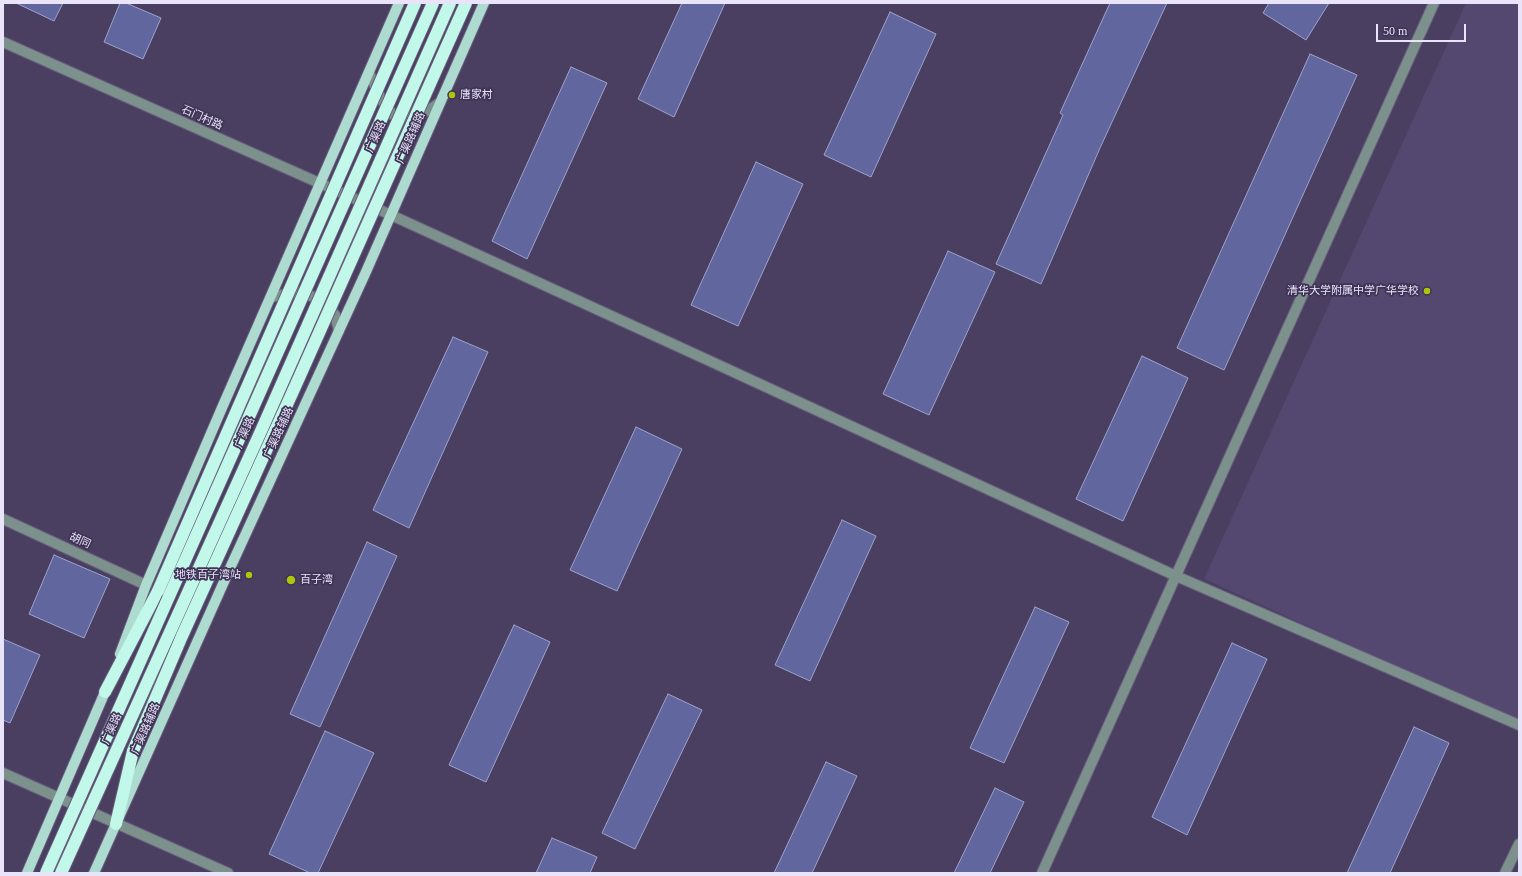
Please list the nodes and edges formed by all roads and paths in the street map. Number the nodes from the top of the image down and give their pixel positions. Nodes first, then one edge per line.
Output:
1 (399, 3) edge
2 (414, 3) edge
3 (433, 3) edge
4 (450, 3) edge
5 (466, 3) edge
6 (484, 3) edge
7 (1434, 3) edge
8 (3, 42) edge
9 (369, 73) junction
10 (439, 103) junction
11 (320, 184) junction
12 (390, 215) junction
13 (271, 297) junction
14 (339, 331) junction
15 (3, 519) edge
16 (1176, 576) junction
17 (146, 585) junction
18 (105, 692) junction
19 (1519, 725) edge
20 (3, 773) edge
21 (60, 799) junction
22 (116, 824) junction
23 (1519, 844) edge
24 (27, 873) edge
25 (46, 873) edge
26 (61, 873) edge
27 (94, 873) edge
28 (228, 873) edge
29 (1042, 873) edge
30 (1505, 873) edge

1 - 9 main road, 广渠路
2 - 18 highway, bridge
3 - 25 highway, 广渠路, bridge
4 - 26 highway, 广渠路, bridge
5 - 22 highway, bridge
6 - 10 main road, 广渠路辅路
7 - 16 street
8 - 11 street, 石门村路
9 - 10 street
9 - 11 main road, 广渠路
10 - 12 main road, 广渠路辅路
11 - 12 street, 石门村路
11 - 13 main road, 广渠路
12 - 14 main road, 广渠路辅路
12 - 16 street, 石门村路
13 - 14 street
13 - 17 main road, 广渠路
14 - 22 main road, 广渠路辅路
15 - 17 street, 胡同
16 - 19 street, 石门村路
16 - 29 street
17 - 18 main road, 广渠路
18 - 21 main road, 广渠路
20 - 21 street
21 - 22 street
21 - 24 main road, 广渠路
22 - 27 main road, 广渠路辅路
22 - 28 street
23 - 30 street

